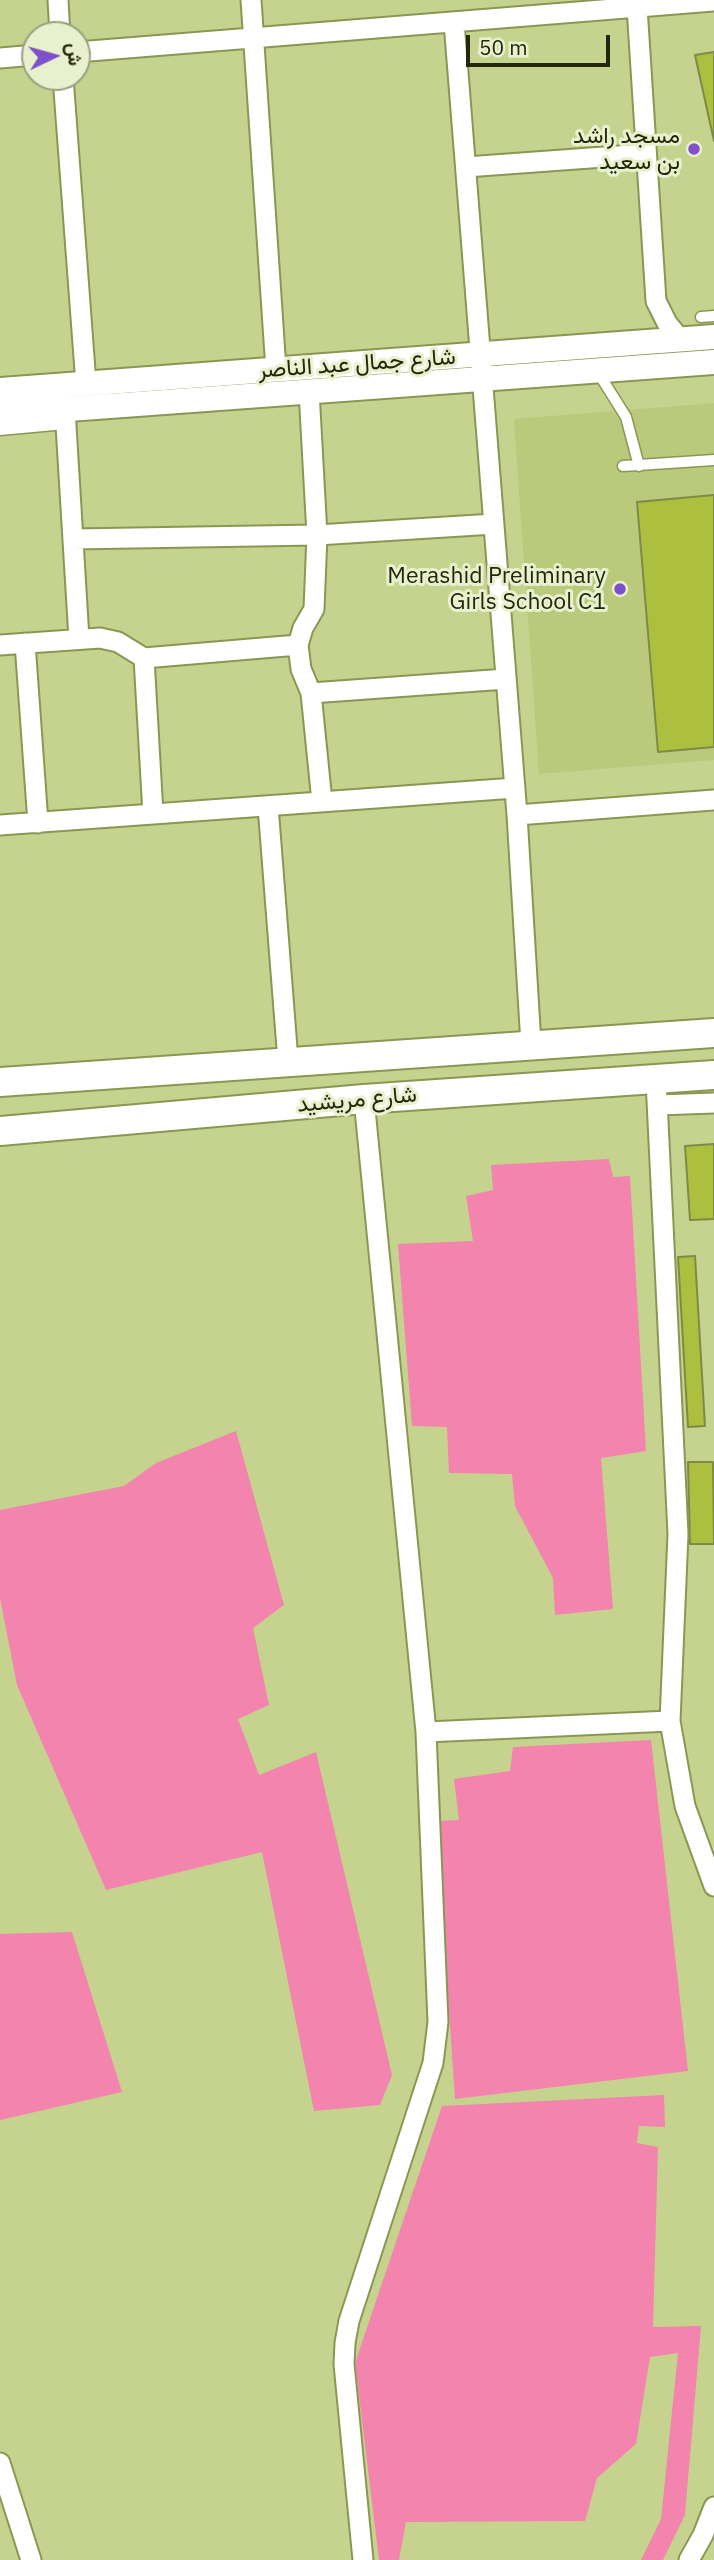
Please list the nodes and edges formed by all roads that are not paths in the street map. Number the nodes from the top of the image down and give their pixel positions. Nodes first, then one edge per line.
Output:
1 (58, 0) edge
2 (251, 0) edge
3 (714, 1) edge
4 (537, 8) edge
5 (637, 8) junction
6 (59, 21) edge
7 (454, 22) junction
8 (253, 38) junction
9 (91, 51) edge
10 (21, 56) edge
11 (0, 58) edge
12 (64, 91) edge
13 (645, 154) junction
14 (466, 167) junction
15 (656, 301) junction
16 (714, 316) edge
17 (708, 327) edge
18 (681, 340) junction
19 (635, 343) junction
20 (714, 362) edge
21 (482, 367) junction
22 (276, 370) junction
23 (596, 370) junction
24 (86, 384) junction
25 (0, 390) edge
26 (309, 391) junction
27 (0, 414) edge
28 (65, 417) junction
29 (0, 430) edge
30 (714, 460) edge
31 (623, 466) dead end
32 (639, 466) junction
33 (494, 524) junction
34 (317, 535) junction
35 (73, 539) junction
36 (79, 639) junction
37 (25, 643) junction
38 (0, 645) edge
39 (298, 645) junction
40 (144, 658) junction
41 (506, 679) junction
42 (311, 693) junction
43 (514, 788) junction
44 (714, 800) edge
45 (321, 802) junction
46 (268, 806) junction
47 (153, 814) junction
48 (517, 815) junction
49 (38, 823) junction
50 (0, 825) edge
51 (714, 1033) edge
52 (531, 1044) junction
53 (288, 1061) junction
54 (714, 1075) edge
55 (0, 1082) edge
56 (657, 1092) junction
57 (365, 1099) junction
58 (714, 1103) edge
59 (0, 1132) edge
60 (670, 1721) junction
61 (426, 1732) junction
62 (714, 1886) edge
63 (0, 2463) edge
64 (714, 2507) edge
65 (31, 2560) edge
66 (363, 2560) edge
67 (689, 2560) edge

1 - 6 street
2 - 8 street
3 - 5 street
4 - 5 street
4 - 7 street
5 - 13 street
7 - 8 street
7 - 14 street
8 - 9 street
8 - 22 street
10 - 11 street
12 - 24 street
13 - 14 street
13 - 15 street
14 - 21 street
15 - 18 street
15 - 19 street
16 - 17 lane
17 - 18 street, شارع جمال عبد الناصر
18 - 19 street, شارع جمال عبد الناصر
19 - 21 street, شارع جمال عبد الناصر
20 - 23 street, شارع جمال عبد الناصر
21 - 22 street, شارع جمال عبد الناصر
21 - 23 street, شارع جمال عبد الناصر
21 - 26 street, شارع جمال عبد الناصر
21 - 33 street
22 - 24 street, شارع جمال عبد الناصر
23 - 32 lane
24 - 25 street, شارع جمال عبد الناصر
26 - 28 street, شارع جمال عبد الناصر
26 - 34 street
27 - 28 street, شارع جمال عبد الناصر
28 - 29 lane
28 - 35 street
30 - 32 lane
31 - 32 lane
33 - 34 street
33 - 41 street
34 - 35 street
34 - 39 street
35 - 36 street
36 - 37 street
36 - 40 street
37 - 38 street
37 - 49 street
39 - 40 street
39 - 42 street
40 - 47 street
41 - 42 street
41 - 43 street
42 - 45 street
43 - 45 street
43 - 48 street
44 - 48 street
45 - 46 street
46 - 47 street
46 - 53 street
47 - 49 street
48 - 52 street
49 - 50 street
51 - 52 main road, شارع مريشيد
52 - 53 main road, شارع مريشيد
53 - 55 main road, شارع مريشيد
54 - 56 main road, شارع مريشيد
56 - 57 main road, شارع مريشيد
56 - 58 street
56 - 60 street
57 - 59 main road, شارع مريشيد
57 - 61 street
60 - 61 street
60 - 62 street
61 - 66 street
63 - 65 street
64 - 67 street

